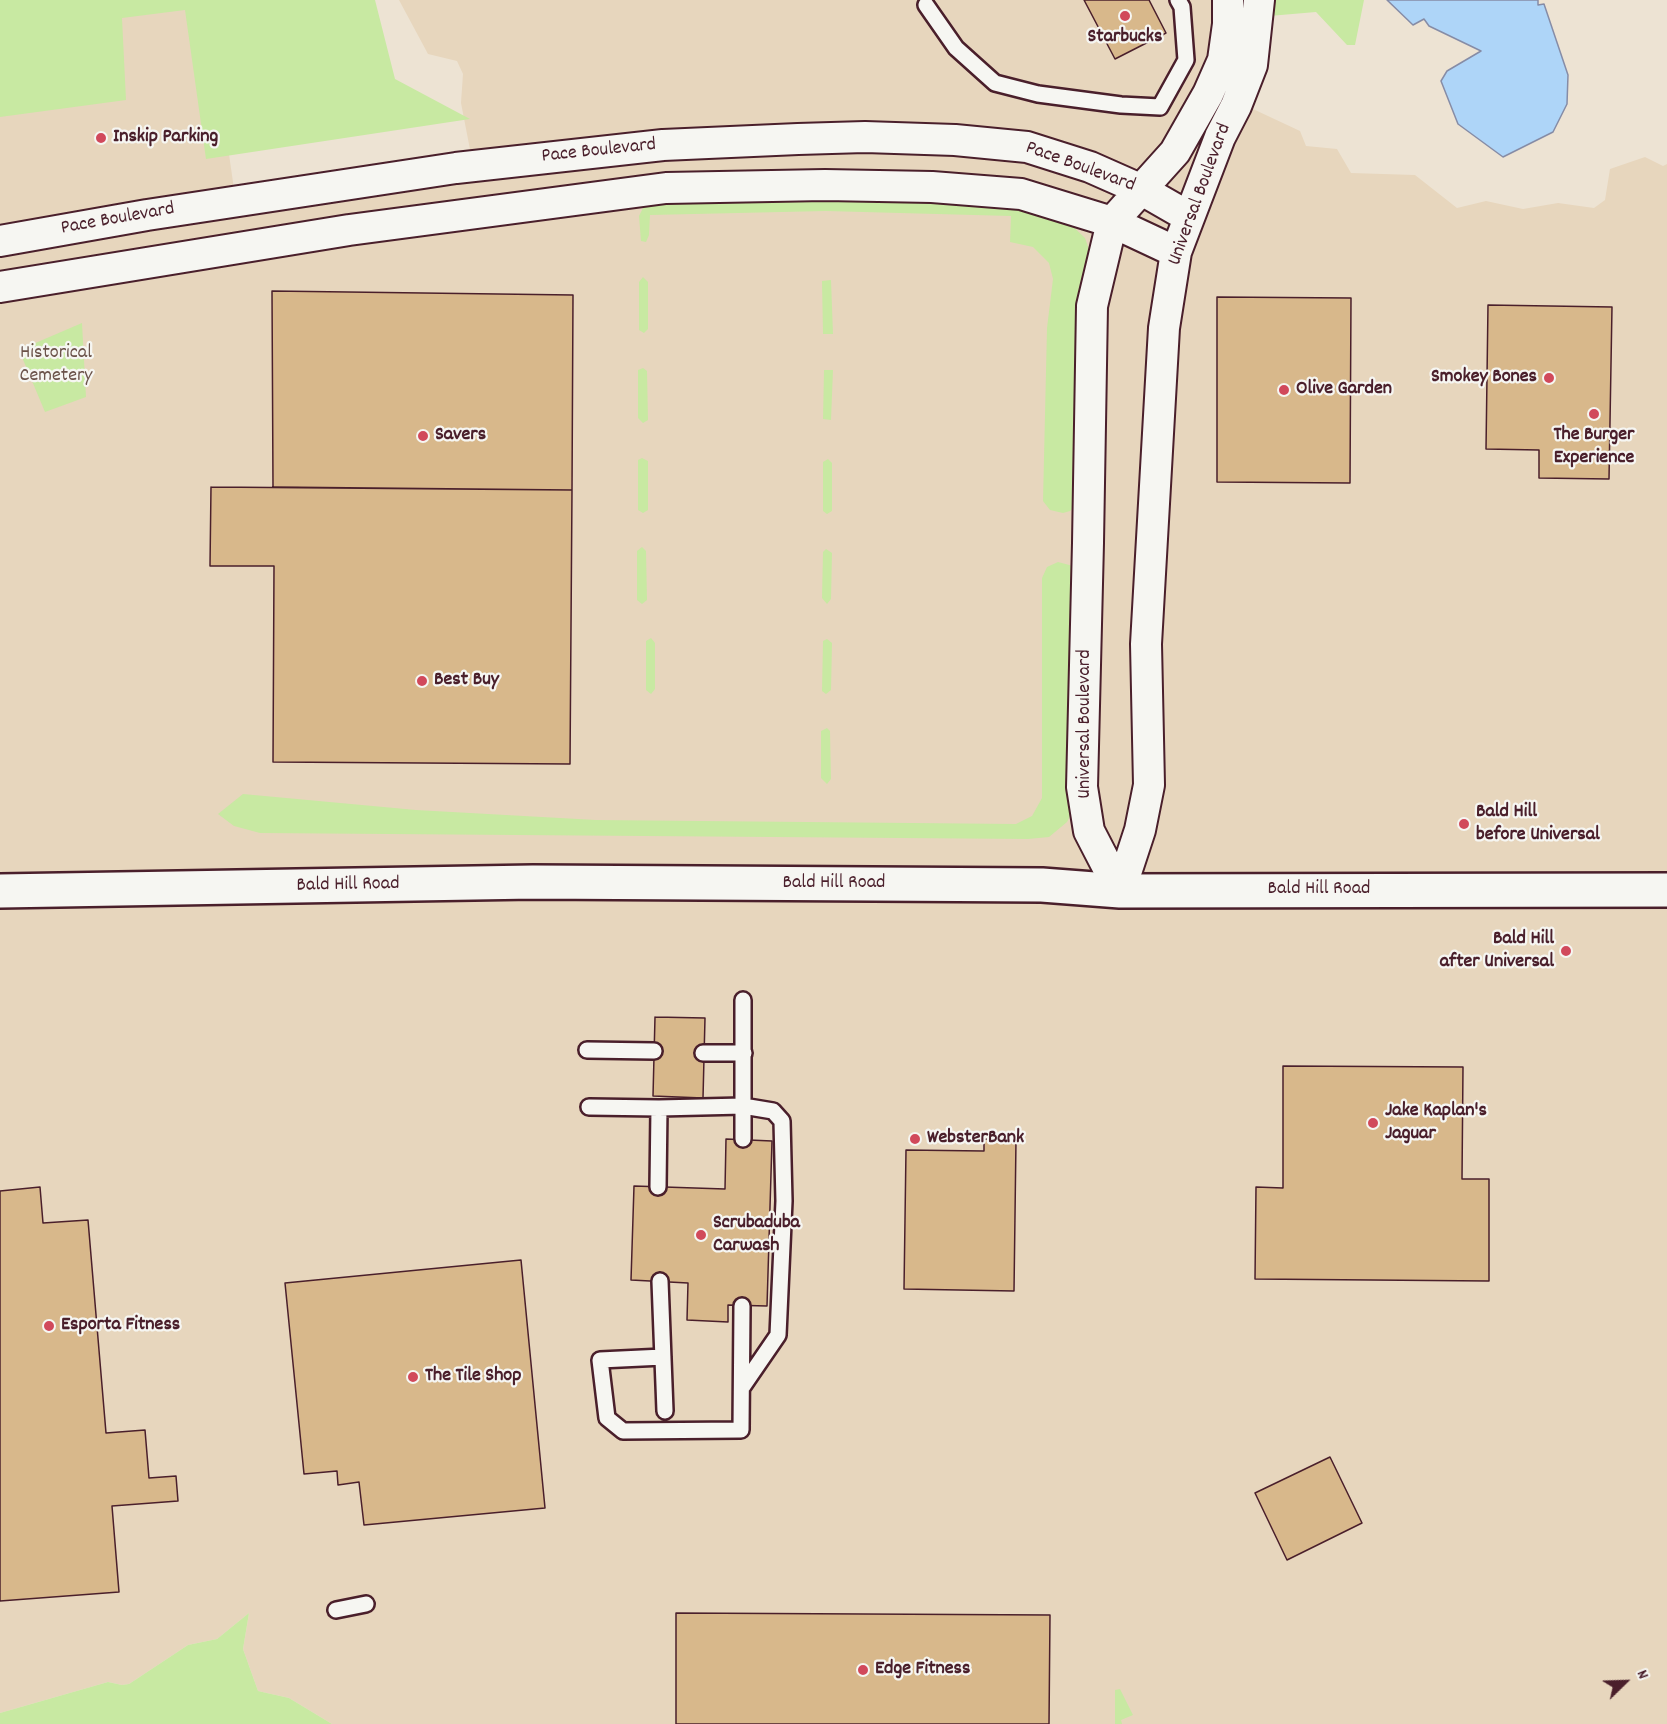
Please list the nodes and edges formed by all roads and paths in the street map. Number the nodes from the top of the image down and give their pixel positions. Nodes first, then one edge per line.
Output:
1 (1178, 0) edge
2 (1227, 0) edge
3 (1259, 0) edge
4 (926, 5) dead end
5 (1142, 190) junction
6 (1189, 217) junction
7 (1112, 222) junction
8 (0, 242) edge
9 (1176, 252) junction
10 (0, 287) edge
11 (1667, 890) edge
12 (0, 891) edge
13 (1120, 891) junction
14 (743, 999) dead end
15 (587, 1050) dead end
16 (654, 1051) dead end
17 (703, 1053) dead end
18 (744, 1053) junction
19 (742, 1106) junction
20 (589, 1107) dead end
21 (659, 1108) junction
22 (743, 1139) dead end
23 (658, 1186) dead end
24 (660, 1281) dead end
25 (742, 1306) dead end
26 (663, 1357) junction
27 (743, 1386) junction
28 (665, 1411) dead end
29 (366, 1604) dead end
30 (336, 1611) dead end

1 - 4 lane
2 - 5 street, Universal Boulevard
3 - 6 street, Universal Boulevard
5 - 6 street, Pace Boulevard
5 - 7 street, Universal Boulevard
5 - 8 street, Pace Boulevard
6 - 9 street, Universal Boulevard
7 - 9 street, Pace Boulevard
7 - 10 street, Pace Boulevard
7 - 13 street, Universal Boulevard
9 - 13 street, Universal Boulevard
11 - 13 main road, Bald Hill Road
12 - 13 main road, Bald Hill Road
14 - 18 lane
15 - 16 lane
17 - 18 lane
18 - 19 lane
19 - 21 lane
19 - 22 lane
19 - 27 lane
20 - 21 lane
21 - 23 lane
24 - 26 lane
25 - 27 lane
26 - 27 lane
26 - 28 lane
29 - 30 lane

